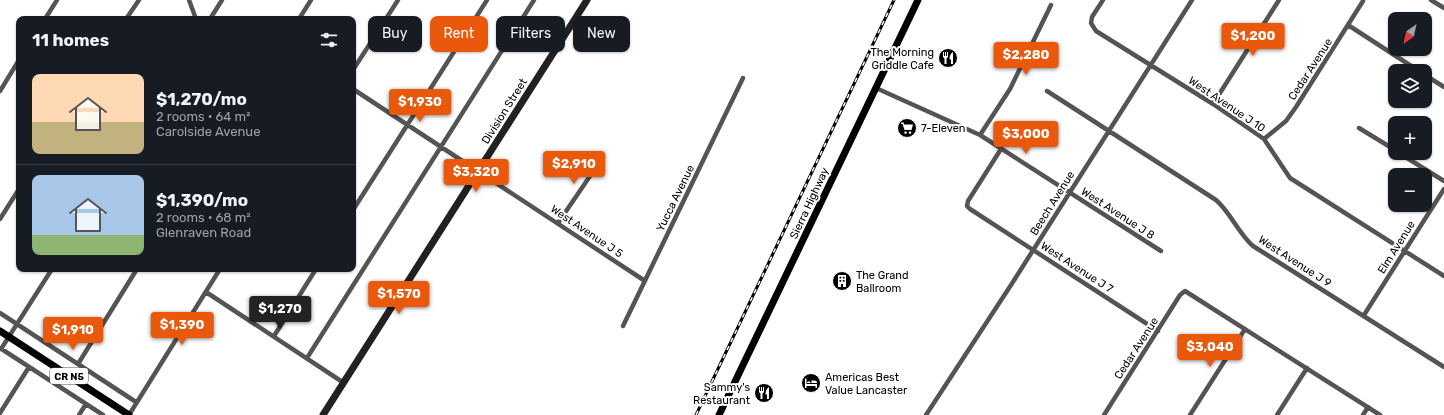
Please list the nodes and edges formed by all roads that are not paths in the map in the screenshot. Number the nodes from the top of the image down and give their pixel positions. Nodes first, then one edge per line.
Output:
1 (57, 0) edge
2 (139, 0) edge
3 (189, 0) edge
4 (222, 0) edge
5 (311, 0) edge
6 (398, 0) edge
7 (487, 0) edge
8 (534, 0) edge
9 (587, 0) edge
10 (918, 0) edge
11 (1103, 0) edge
12 (1192, 0) edge
13 (1279, 0) edge
14 (1431, 0) edge
15 (1363, 1) dead end
16 (1051, 5) dead end
17 (1444, 8) edge
18 (47, 16) edge
19 (128, 16) edge
20 (195, 16) edge
21 (212, 16) edge
22 (301, 16) edge
23 (1348, 26) junction
24 (1408, 64) edge
25 (16, 65) edge
26 (356, 65) edge
27 (1150, 65) junction
28 (743, 78) dead end
29 (1432, 79) edge
30 (1444, 87) edge
31 (876, 88) junction
32 (0, 91) edge
33 (356, 91) edge
34 (1047, 91) dead end
35 (1212, 104) junction
36 (407, 125) junction
37 (1359, 128) dead end
38 (1109, 130) junction
39 (980, 135) junction
40 (1264, 139) junction
41 (1388, 146) edge
42 (441, 147) junction
43 (1001, 149) junction
44 (603, 157) dead end
45 (1410, 160) edge
46 (479, 172) junction
47 (1444, 181) edge
48 (1444, 189) edge
49 (1069, 192) junction
50 (16, 194) edge
51 (356, 205) edge
52 (0, 219) edge
53 (558, 223) junction
54 (1033, 249) junction
55 (1160, 251) dead end
56 (1405, 251) junction
57 (50, 272) edge
58 (135, 272) edge
59 (218, 272) edge
60 (314, 272) edge
61 (1444, 276) edge
62 (645, 281) junction
63 (206, 292) junction
64 (0, 313) edge
65 (1364, 315) junction
66 (17, 324) junction
67 (624, 326) dead end
68 (1245, 329) junction
69 (0, 331) edge
70 (1158, 331) junction
71 (9, 336) junction
72 (274, 336) junction
73 (1, 348) edge
74 (307, 358) junction
75 (78, 364) junction
76 (29, 367) junction
77 (1444, 367) edge
78 (1307, 368) junction
79 (344, 383) junction
80 (136, 402) junction
81 (86, 404) junction
82 (1368, 407) junction
83 (0, 413) edge
84 (79, 415) edge
85 (103, 415) edge
86 (129, 415) edge
87 (323, 415) edge
88 (719, 415) edge
89 (926, 415) edge
90 (1104, 415) edge
91 (1190, 415) edge
92 (1278, 415) edge
93 (1363, 415) edge
94 (1380, 415) edge

1 - 18 street
2 - 19 street
3 - 20 street
4 - 21 street
5 - 22 street
6 - 26 street
7 - 36 street
8 - 42 street
9 - 46 main road, Division Street
10 - 31 main road, Sierra Highway
11 - 27 street, West Avenue J 10
12 - 27 street, Beech Avenue
13 - 35 street
14 - 17 street
15 - 23 street, Cedar Avenue
16 - 39 street
23 - 24 street
23 - 40 street, Cedar Avenue
25 - 32 street
27 - 35 street, West Avenue J 10
27 - 38 street, Beech Avenue
28 - 62 street, Yucca Avenue
29 - 30 street
31 - 39 street, West Avenue J 8
31 - 88 main road, Sierra Highway
33 - 36 street, West Avenue J 5
34 - 38 street, West Avenue J 9
35 - 40 street, West Avenue J 10
36 - 42 street, West Avenue J 5
36 - 51 street
37 - 41 street
38 - 49 street, Beech Avenue
38 - 65 street, West Avenue J 9
39 - 43 street, West Avenue J 8
40 - 56 street, West Avenue J 10
42 - 46 street, West Avenue J 5
42 - 74 street
43 - 49 street, West Avenue J 8
43 - 54 street, West Avenue J 7
44 - 53 street
45 - 47 street
46 - 53 street, West Avenue J 5
46 - 79 main road, Division Street
48 - 56 street, Elm Avenue
49 - 54 street, Beech Avenue
49 - 55 street, West Avenue J 8
50 - 52 street
53 - 62 street, West Avenue J 5
54 - 70 street, West Avenue J 7
54 - 89 street, Beech Avenue
56 - 61 street, West Avenue J 10
56 - 65 street, Elm Avenue
57 - 66 street
58 - 75 street
59 - 63 street
60 - 72 street
62 - 67 street, Yucca Avenue
63 - 72 street
63 - 80 street
64 - 66 street
65 - 77 street, West Avenue J 9
66 - 71 street
66 - 75 street
68 - 70 street, Cedar Avenue
68 - 78 street
68 - 91 street
69 - 71 main road, CR N5
70 - 90 street, Cedar Avenue
71 - 73 street
71 - 86 main road, CR N5
72 - 74 street
73 - 76 street
74 - 79 street
75 - 80 street
76 - 81 street
76 - 83 street
78 - 82 street
78 - 92 street
79 - 87 main road, Division Street
80 - 86 street
81 - 84 street
81 - 85 street
82 - 93 street
82 - 94 street

